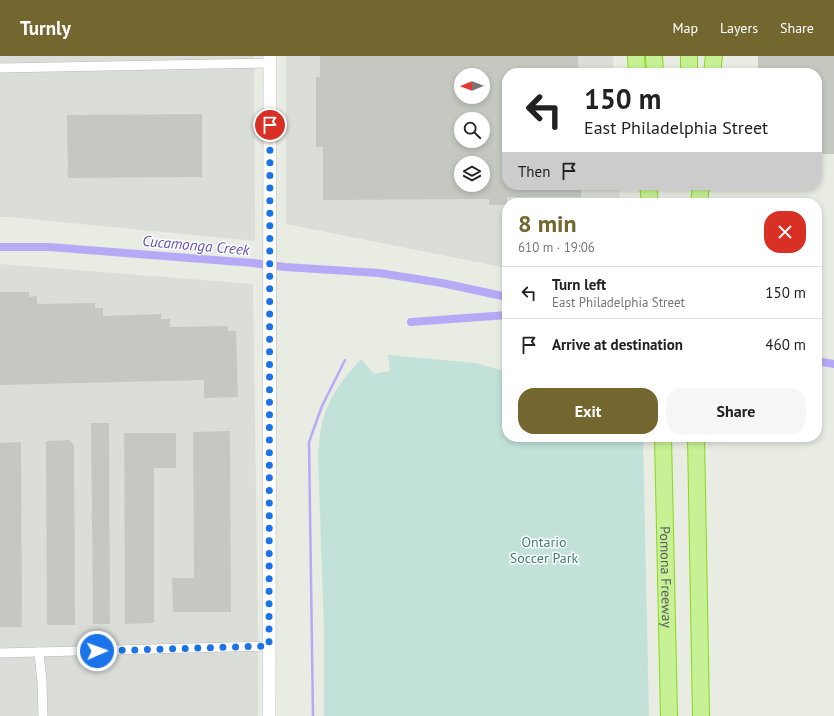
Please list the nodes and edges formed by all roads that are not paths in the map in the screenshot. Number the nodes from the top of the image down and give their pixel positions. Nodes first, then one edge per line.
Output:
1 (636, 56) edge
2 (654, 56) edge
3 (689, 56) edge
4 (714, 56) edge
5 (270, 60) edge
6 (0, 68) edge
7 (637, 68) edge
8 (655, 68) edge
9 (690, 68) edge
10 (713, 68) edge
11 (663, 442) edge
12 (696, 442) edge
13 (269, 646) junction
14 (39, 652) junction
15 (0, 653) edge
16 (43, 716) edge
17 (269, 716) edge
18 (669, 716) edge
19 (700, 716) edge

1 - 7 highway
2 - 8 highway
3 - 9 highway
4 - 10 highway
5 - 6 street
5 - 13 street
11 - 18 highway, Pomona Freeway
12 - 19 highway
13 - 14 street
13 - 17 street
14 - 15 street
14 - 16 street

